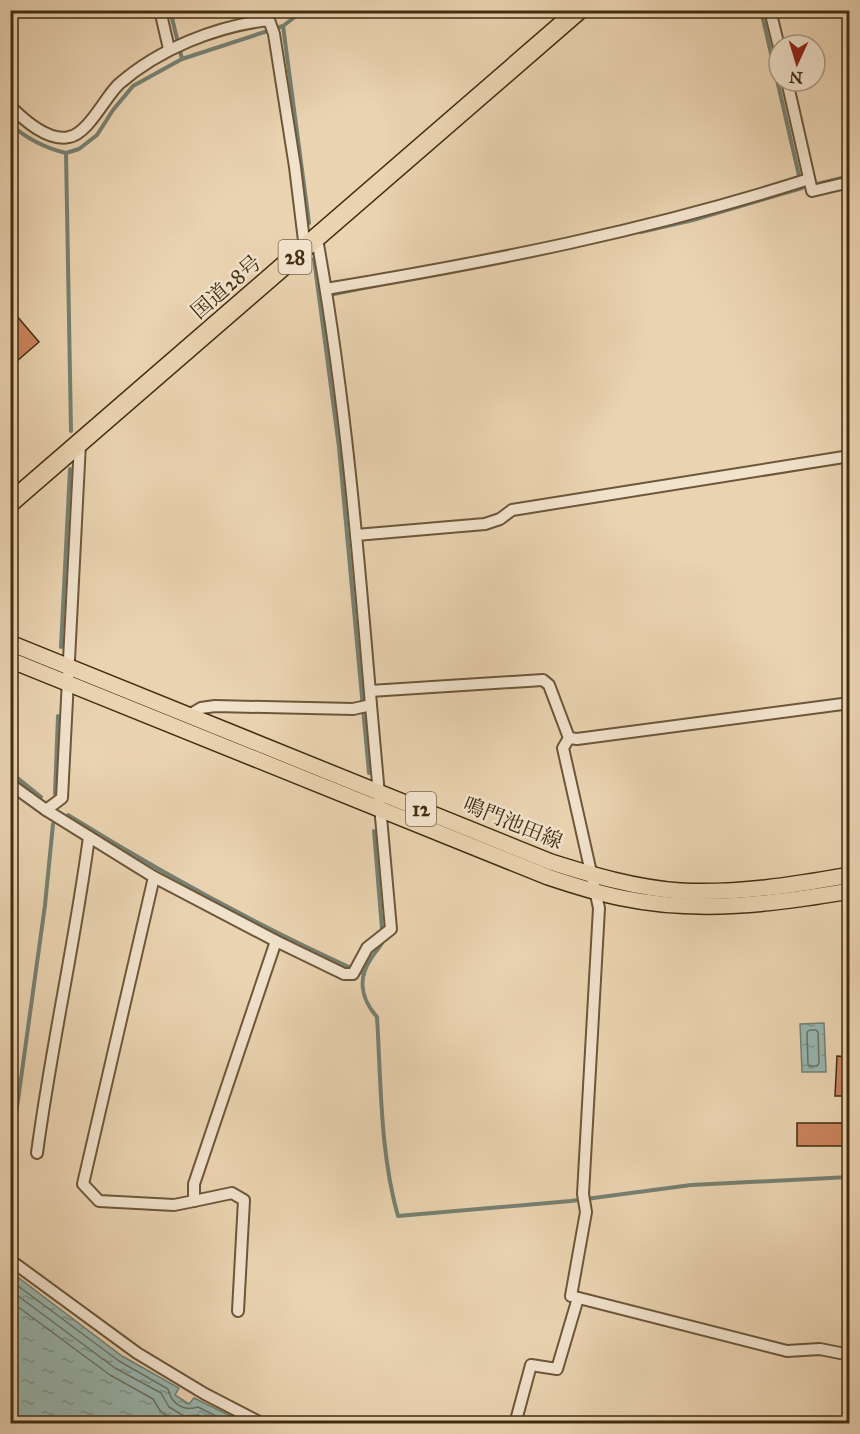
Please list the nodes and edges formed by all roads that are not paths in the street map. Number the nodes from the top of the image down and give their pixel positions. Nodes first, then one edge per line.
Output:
1 (160, 10) edge
2 (579, 10) edge
3 (770, 10) edge
4 (775, 33) edge
5 (176, 46) junction
6 (789, 93) edge
7 (10, 106) edge
8 (806, 183) junction
9 (849, 183) edge
10 (311, 244) junction
11 (327, 294) junction
12 (80, 443) junction
13 (849, 456) edge
14 (10, 503) edge
15 (356, 535) junction
16 (10, 643) edge
17 (10, 660) edge
18 (69, 667) junction
19 (68, 683) junction
20 (370, 691) junction
21 (849, 703) edge
22 (369, 706) junction
23 (189, 715) junction
24 (569, 738) junction
25 (10, 784) edge
26 (378, 792) junction
27 (380, 809) junction
28 (46, 810) junction
29 (89, 837) junction
30 (592, 875) junction
31 (849, 875) edge
32 (154, 877) junction
33 (849, 891) edge
34 (596, 892) junction
35 (276, 941) junction
36 (37, 1153) dead end
37 (194, 1201) junction
38 (10, 1260) edge
39 (578, 1298) junction
40 (238, 1311) dead end
41 (849, 1355) edge
42 (263, 1424) edge
43 (515, 1424) edge

1 - 5 street
2 - 10 highway, 国道28号 / 28
3 - 4 street
5 - 7 street
5 - 10 street
6 - 8 street
8 - 9 street
8 - 11 street
10 - 11 street
10 - 12 highway, 国道28号 / 28
11 - 15 street
12 - 14 highway, 国道28号 / 28
12 - 18 street
13 - 15 street
15 - 20 street
16 - 18 main road, 鳴門池田線 / 12
17 - 19 main road, 鳴門池田線 / 12
18 - 19 street
18 - 23 main road, 鳴門池田線 / 12
19 - 27 main road, 鳴門池田線 / 12
19 - 28 street
20 - 22 street
20 - 24 street
21 - 24 street
22 - 23 street
22 - 26 street
23 - 26 main road, 鳴門池田線 / 12
24 - 30 street
25 - 28 street
26 - 27 street
26 - 30 main road, 鳴門池田線 / 12
27 - 34 main road, 鳴門池田線 / 12
27 - 35 street
28 - 29 street
29 - 32 street
29 - 36 street
30 - 31 main road, 鳴門池田線 / 12
30 - 34 street
32 - 35 street
32 - 37 street
33 - 34 main road, 鳴門池田線 / 12
34 - 39 street
35 - 37 street
37 - 40 street
38 - 42 street
39 - 41 street
39 - 43 street

